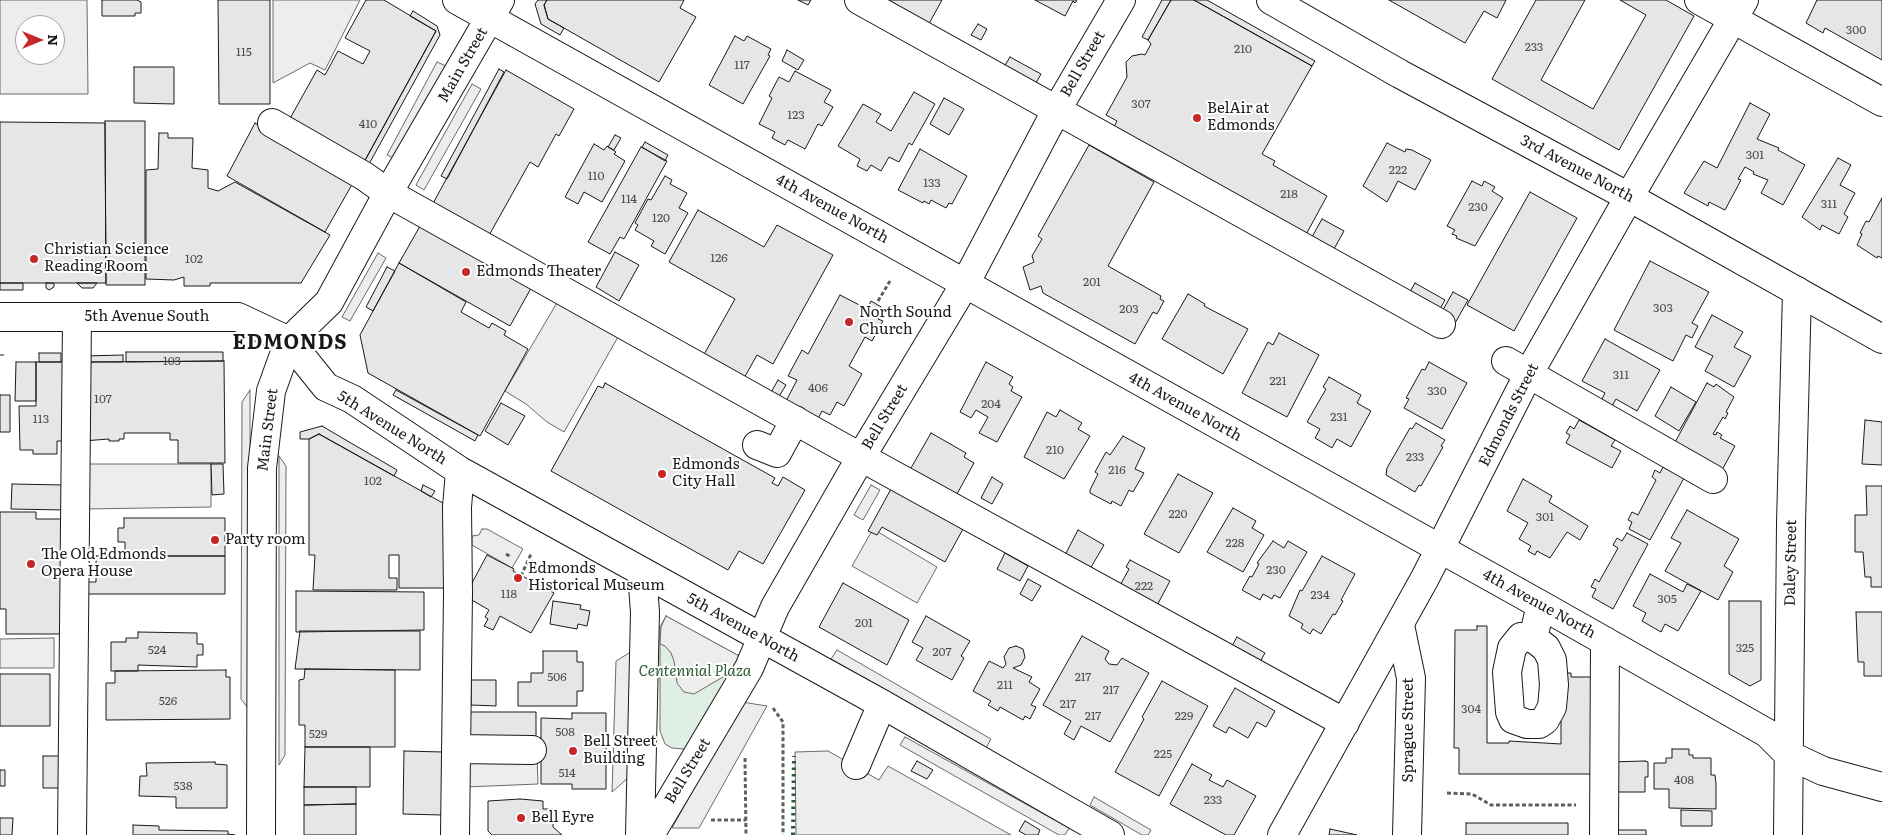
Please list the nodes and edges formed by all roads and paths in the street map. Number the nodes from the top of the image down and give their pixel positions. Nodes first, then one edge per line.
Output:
1 (457, 0) edge
2 (859, 0) edge
3 (1121, 0) edge
4 (1271, 0) edge
5 (1699, 0) edge
6 (495, 9) edge
7 (1738, 9) edge
8 (1882, 102) edge
9 (1056, 111) junction
10 (272, 123) dead end
11 (388, 193) junction
12 (1629, 196) junction
13 (890, 281) dead end
14 (965, 284) junction
15 (1797, 292) junction
16 (878, 301) dead end
17 (0, 317) edge
18 (77, 317) junction
19 (1441, 324) dead end
20 (1882, 339) edge
21 (289, 342) junction
22 (1518, 367) junction
23 (795, 420) junction
24 (757, 445) dead end
25 (861, 457) junction
26 (460, 471) junction
27 (1713, 479) dead end
28 (1440, 549) junction
29 (506, 554) dead end
30 (531, 554) dead end
31 (511, 557) dead end
32 (642, 573) junction
33 (521, 576) dead end
34 (1541, 604) junction
35 (1400, 625) junction
36 (760, 637) junction
37 (1533, 638) dead end
38 (1604, 641) junction
39 (882, 704) junction
40 (773, 708) dead end
41 (1345, 723) junction
42 (456, 750) junction
43 (532, 750) dead end
44 (1789, 754) junction
45 (745, 758) dead end
46 (856, 765) dead end
47 (1882, 787) edge
48 (1447, 793) dead end
49 (1604, 806) junction
50 (711, 820) dead end
51 (746, 820) junction
52 (1105, 834) edge
53 (72, 835) edge
54 (261, 835) edge
55 (455, 835) edge
56 (640, 835) edge
57 (650, 835) edge
58 (746, 835) edge
59 (783, 835) edge
60 (1282, 835) edge
61 (1407, 835) edge
62 (1604, 835) edge
63 (1788, 835) edge

1 - 6 street, 4th Avenue North
2 - 9 street
3 - 9 street, Bell Street
4 - 12 street, 3rd Avenue North
5 - 7 street
6 - 11 street, Main Street
6 - 14 street, 4th Avenue North
7 - 8 street
7 - 12 street, Edmonds Street
9 - 14 street, Bell Street
9 - 19 street
10 - 11 street
11 - 21 street, Main Street
11 - 23 street
12 - 15 street, 3rd Avenue North
12 - 22 street, Edmonds Street
13 - 16 path
14 - 25 street, Bell Street
14 - 28 street, 4th Avenue North
15 - 20 street, 3rd Avenue North
15 - 44 street, Daley Street
17 - 18 street, 5th Avenue South
18 - 21 street, 5th Avenue South
18 - 53 street
21 - 26 street, 5th Avenue North
21 - 54 street, Main Street
22 - 27 street
22 - 28 street, Edmonds Street
23 - 24 street
23 - 25 street
25 - 36 street, Bell Street
25 - 41 street
26 - 32 street, 5th Avenue North
26 - 42 street
28 - 34 street, 4th Avenue North
28 - 35 street, Edmonds Street
29 - 31 path
30 - 33 path
32 - 36 street, 5th Avenue North
32 - 56 street, Bell Street
34 - 37 street
34 - 38 street, 4th Avenue North
35 - 41 street, Edmonds Street
35 - 61 street, Sprague Street
36 - 39 street, 5th Avenue North
36 - 57 street, Bell Street
38 - 44 street, 4th Avenue North
38 - 49 street
39 - 46 street
39 - 52 street, 5th Avenue North
40 - 59 path
41 - 60 street, Edmonds Street
42 - 43 street
42 - 55 street
44 - 47 street, 4th Avenue North
44 - 63 street, Daley Street
45 - 51 path
48 - 49 path
49 - 62 street
50 - 51 path
51 - 58 path

